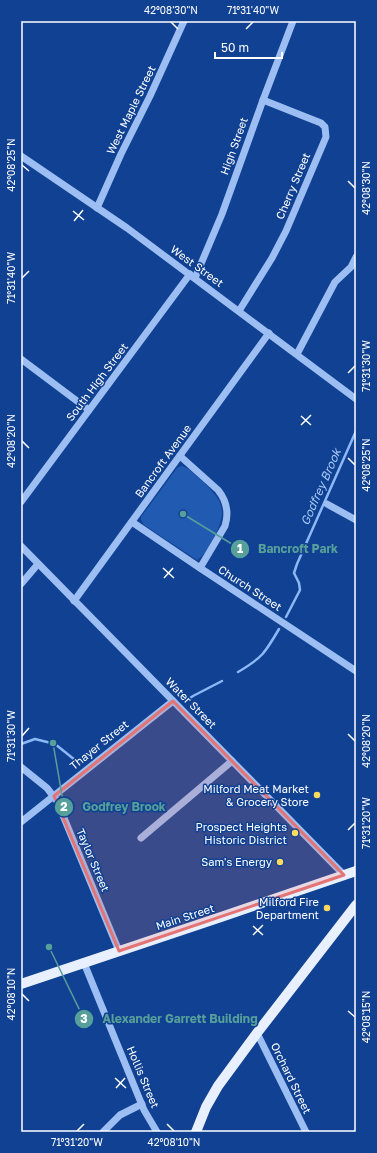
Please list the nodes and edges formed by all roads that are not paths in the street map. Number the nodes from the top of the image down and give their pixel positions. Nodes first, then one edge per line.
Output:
1 (184, 21) edge
2 (293, 21) edge
3 (263, 100) junction
4 (21, 156) edge
5 (97, 208) junction
6 (356, 257) edge
7 (192, 276) junction
8 (239, 311) junction
9 (270, 333) junction
10 (297, 354) junction
11 (21, 360) edge
12 (356, 399) edge
13 (89, 410) junction
14 (180, 456) junction
15 (21, 502) edge
16 (327, 504) dead end
17 (356, 520) edge
18 (132, 522) junction
19 (21, 546) edge
20 (38, 564) junction
21 (200, 568) junction
22 (21, 584) edge
23 (74, 600) junction
24 (356, 671) edge
25 (173, 701) junction
26 (232, 760) junction
27 (21, 767) edge
28 (54, 796) junction
29 (21, 822) edge
30 (141, 838) dead end
31 (356, 871) edge
32 (344, 875) junction
33 (356, 906) edge
34 (119, 951) junction
35 (84, 963) junction
36 (21, 984) edge
37 (257, 1033) junction
38 (142, 1104) junction
39 (103, 1132) edge
40 (157, 1132) edge
41 (196, 1132) edge
42 (306, 1132) edge

1 - 5 street, West Maple Street
2 - 3 street, High Street
3 - 7 street, High Street
3 - 8 street, Cherry Street
4 - 5 street, West Street
5 - 7 street, West Street
6 - 10 street
7 - 8 street, West Street
7 - 13 street, South High Street
8 - 9 street, West Street
9 - 10 street, West Street
9 - 14 street, Bancroft Avenue
10 - 12 street, West Street
11 - 13 street
13 - 15 street, South High Street
14 - 18 street, Bancroft Avenue
14 - 21 street
16 - 17 street
18 - 21 street, Church Street
18 - 23 street, Bancroft Avenue
19 - 20 street, Water Street
20 - 22 street
20 - 23 street, Water Street
21 - 24 street, Church Street
23 - 25 street, Water Street
25 - 26 street, Water Street
25 - 28 street, Thayer Street
26 - 30 street
26 - 32 street, Water Street
27 - 28 street, Taylor Street
28 - 29 street, Thayer Street
28 - 34 street, Taylor Street
31 - 32 main road, Main Street
32 - 34 main road, Main Street
33 - 37 main road
34 - 35 main road, Main Street
35 - 36 main road, Main Street
35 - 38 street, Hollis Street
37 - 41 main road
37 - 42 street, Orchard Street
38 - 39 street
38 - 40 street, Hollis Street

